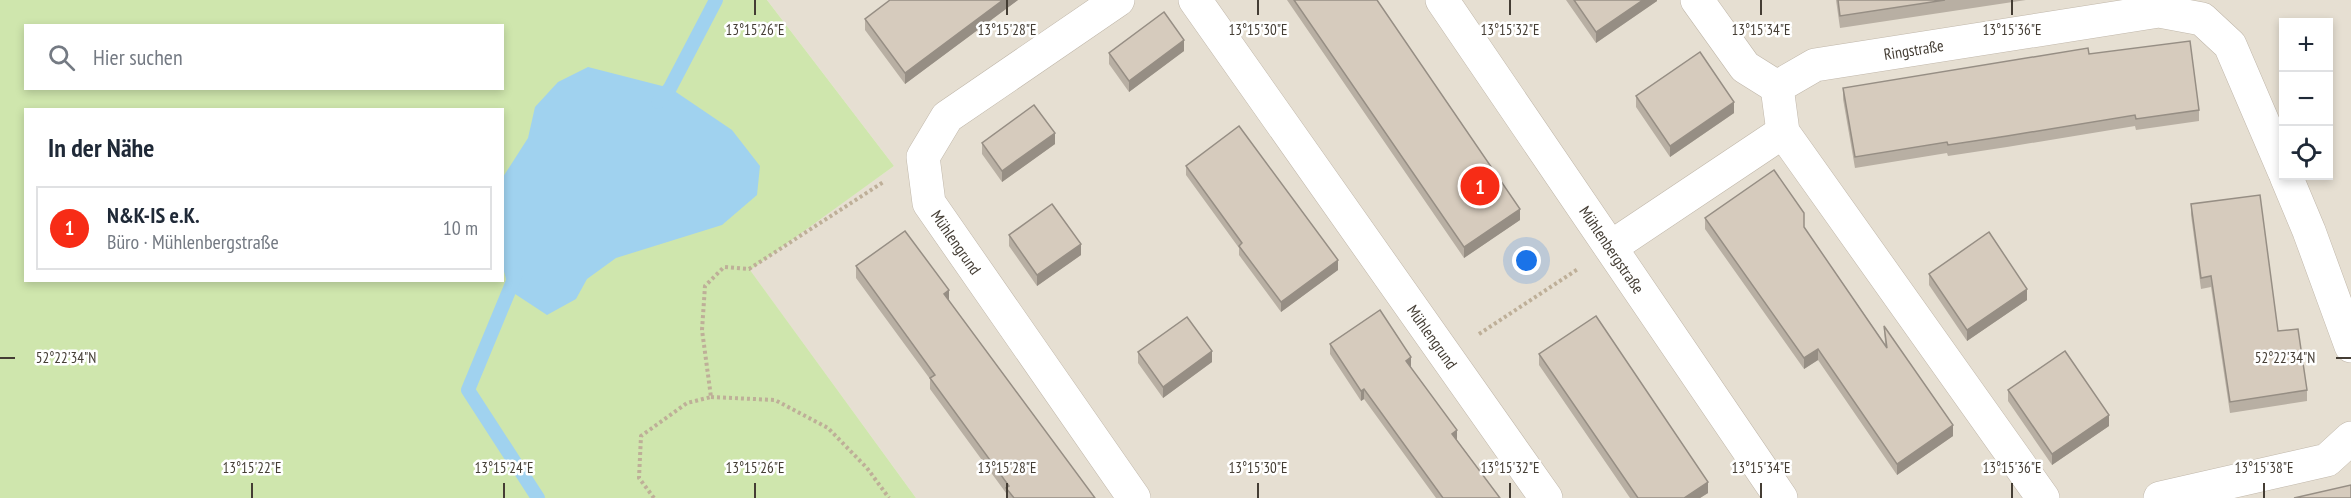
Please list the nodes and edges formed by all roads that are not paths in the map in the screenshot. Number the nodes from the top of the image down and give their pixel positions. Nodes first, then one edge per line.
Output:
1 (1118, 0) edge
2 (1195, 0) edge
3 (1442, 0) edge
4 (1697, 0) edge
5 (1777, 87) junction
6 (1783, 132) junction
7 (2279, 161) edge
8 (2288, 180) edge
9 (1611, 247) junction
10 (2351, 346) edge
11 (2351, 438) edge
12 (1134, 498) edge
13 (1546, 498) edge
14 (1781, 498) edge
15 (2043, 498) edge
16 (2160, 498) edge

1 - 12 street, Mühlengrund
2 - 13 street, Mühlengrund
3 - 9 street, Mühlenbergstraße
4 - 5 street
5 - 6 street
5 - 7 street, Ringstraße
6 - 9 street
6 - 15 street
8 - 10 street
9 - 14 street, Mühlenbergstraße
11 - 16 street

